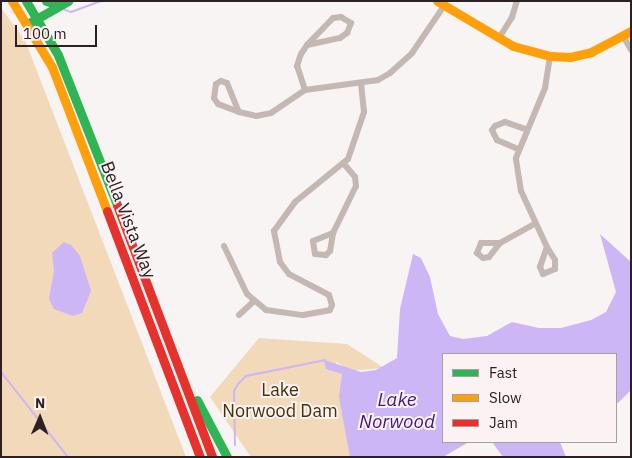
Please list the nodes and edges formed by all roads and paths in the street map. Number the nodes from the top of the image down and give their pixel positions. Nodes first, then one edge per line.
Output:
1 (12, 1) edge
2 (26, 1) edge
3 (46, 1) edge
4 (517, 1) edge
5 (64, 3) edge
6 (441, 3) edge
7 (38, 18) junction
8 (28, 24) junction
9 (627, 33) edge
10 (499, 38) junction
11 (307, 45) junction
12 (631, 50) edge
13 (550, 56) junction
14 (361, 84) junction
15 (306, 90) junction
16 (239, 112) junction
17 (525, 130) junction
18 (518, 149) junction
19 (344, 164) junction
20 (534, 224) junction
21 (333, 233) dead end
22 (500, 243) dead end
23 (224, 246) dead end
24 (547, 247) dead end
25 (253, 302) junction
26 (239, 315) dead end
27 (179, 366) junction
28 (200, 457) edge
29 (212, 457) edge
30 (227, 457) edge

1 - 8 main road, Bella Vista Way
2 - 7 main road, Bella Vista Way
3 - 5 main road
4 - 10 street
5 - 7 main road
6 - 10 main road
6 - 14 street
7 - 8 main road
7 - 27 main road, Bella Vista Way
8 - 28 main road, Bella Vista Way
9 - 12 street
9 - 13 main road
10 - 13 main road
11 - 11 street
11 - 15 street
13 - 17 street
14 - 15 street
14 - 19 street
15 - 16 street
16 - 16 street
17 - 18 street
17 - 18 street
18 - 20 street
19 - 21 street
19 - 25 street
20 - 22 street
20 - 24 street
23 - 25 street
25 - 26 street
27 - 29 main road, Bella Vista Way
27 - 30 main road

